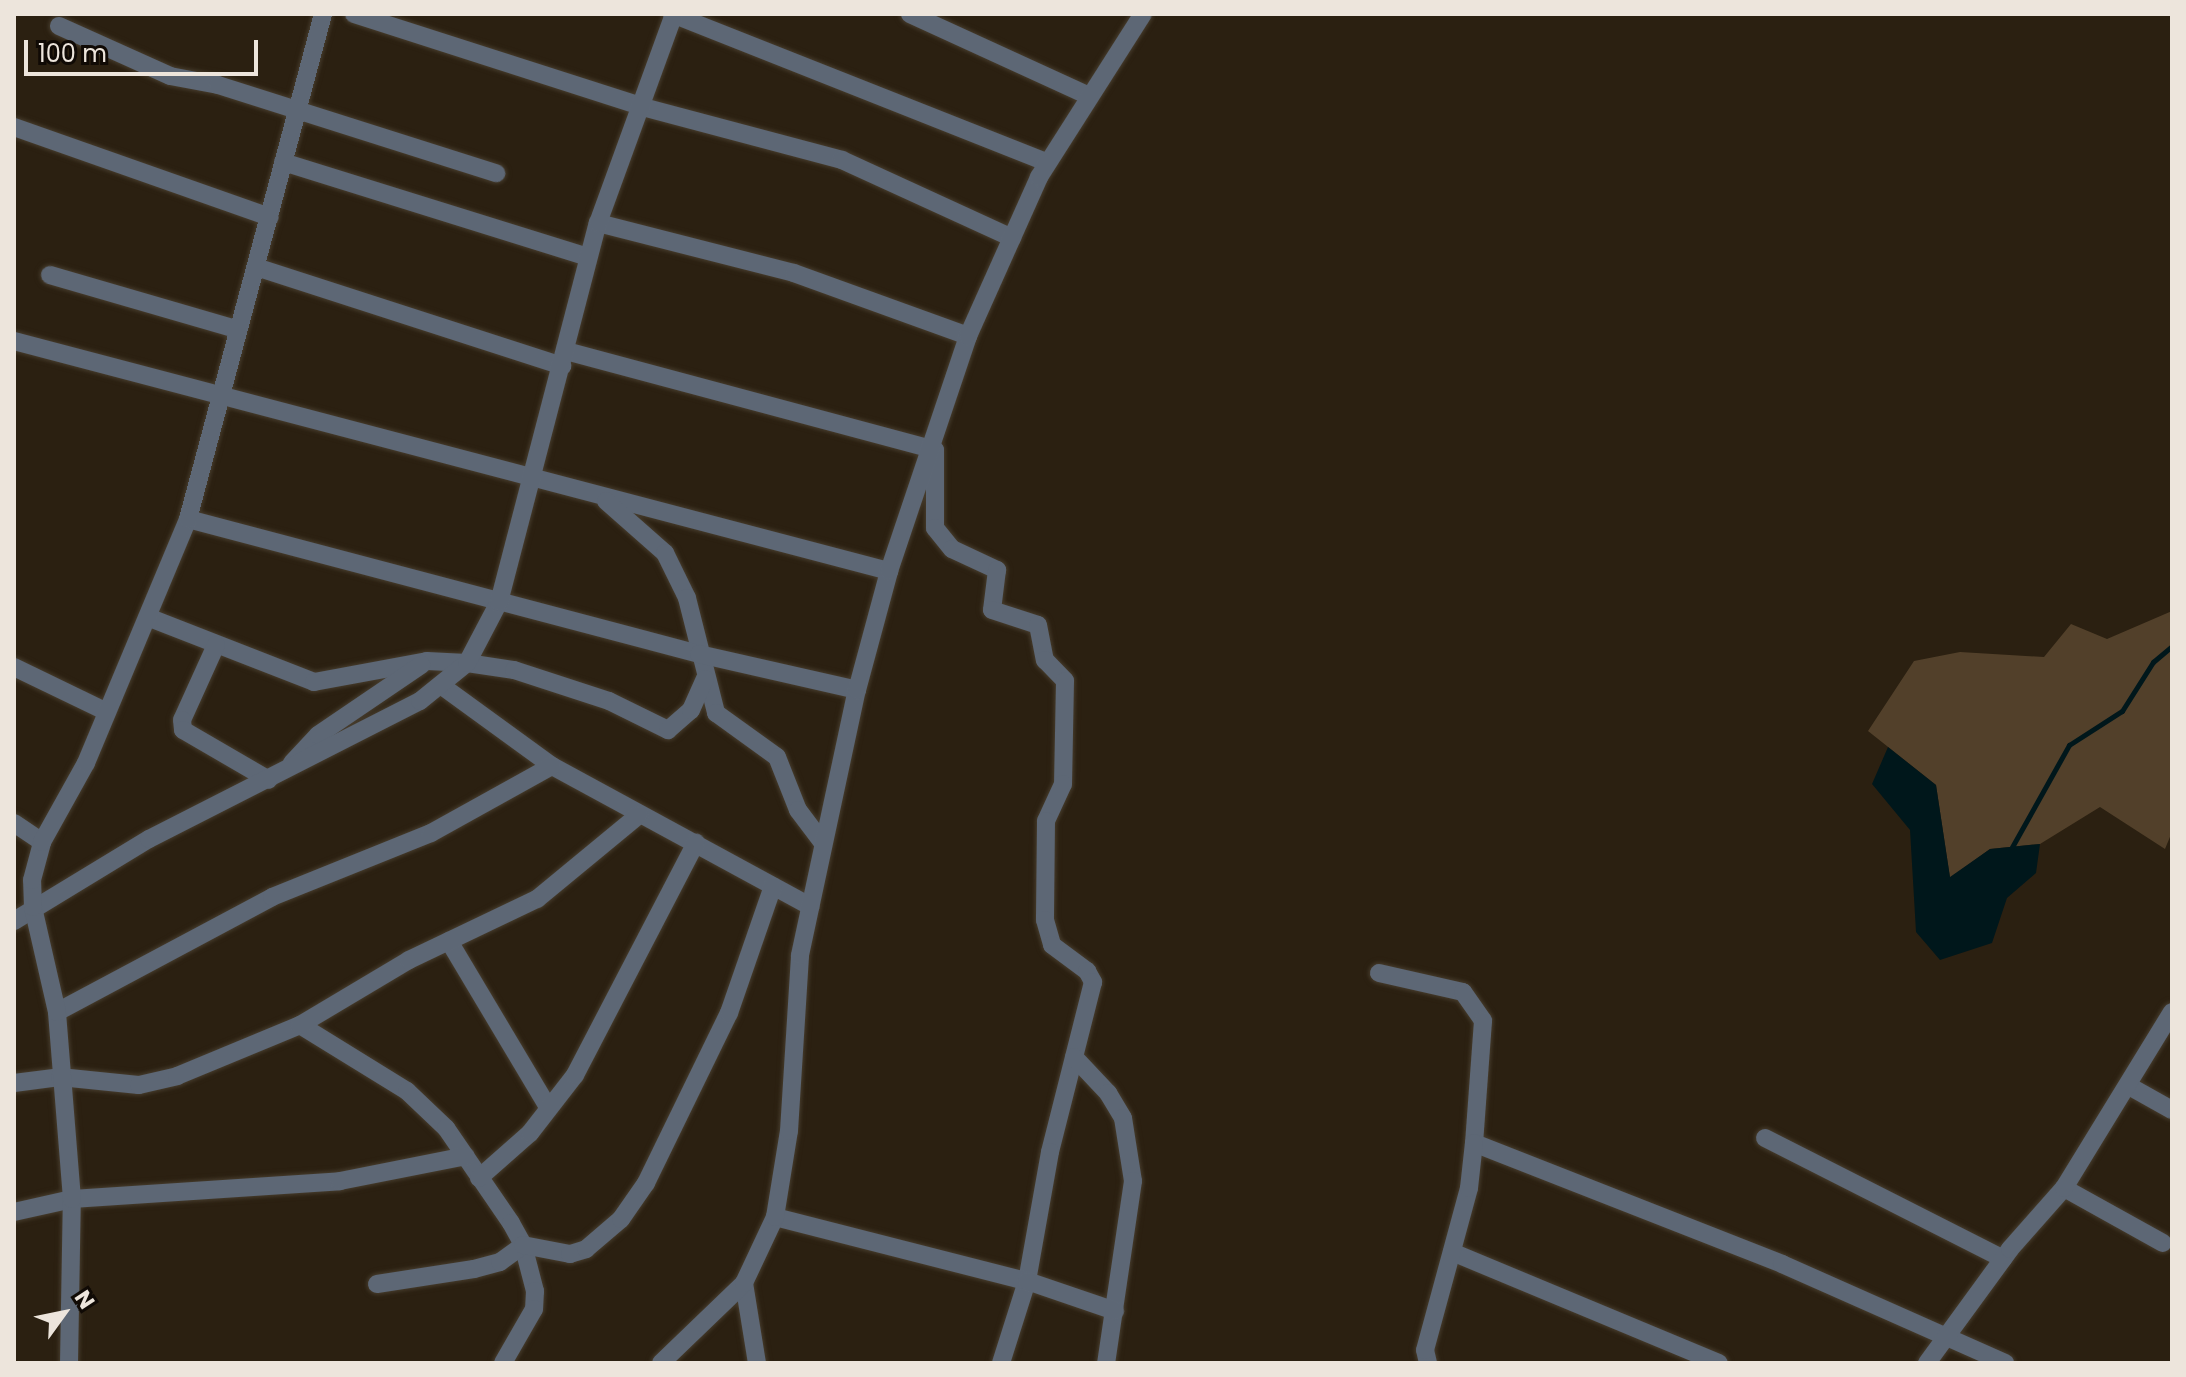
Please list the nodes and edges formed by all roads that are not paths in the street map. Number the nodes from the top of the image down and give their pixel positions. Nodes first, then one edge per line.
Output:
1 (323, 14) edge
2 (354, 14) edge
3 (910, 14) edge
4 (1143, 14) edge
5 (673, 15) edge
6 (59, 26) dead end
7 (1089, 96) junction
8 (643, 107) junction
9 (294, 112) junction
10 (14, 127) edge
11 (283, 162) junction
12 (1048, 163) junction
13 (496, 173) dead end
14 (270, 217) junction
15 (598, 223) junction
16 (1012, 238) junction
17 (588, 257) junction
18 (256, 267) junction
19 (50, 275) dead end
20 (236, 329) junction
21 (968, 336) junction
22 (14, 341) edge
23 (564, 358) junction
24 (221, 395) junction
25 (929, 448) junction
26 (533, 474) junction
27 (601, 497) junction
28 (188, 519) junction
29 (889, 571) junction
30 (499, 602) junction
31 (150, 618) junction
32 (216, 645) junction
33 (699, 654) junction
34 (427, 661) junction
35 (467, 663) junction
36 (14, 667) edge
37 (705, 679) junction
38 (442, 686) junction
39 (857, 690) junction
40 (107, 712) junction
41 (552, 766) junction
42 (276, 776) junction
43 (639, 815) junction
44 (14, 823) edge
45 (42, 842) junction
46 (696, 843) junction
47 (823, 843) junction
48 (773, 886) junction
49 (810, 906) junction
50 (33, 907) junction
51 (14, 921) edge
52 (449, 941) junction
53 (1379, 973) dead end
54 (57, 1012) junction
55 (2172, 1012) edge
56 (300, 1025) junction
57 (1074, 1057) junction
58 (60, 1077) junction
59 (14, 1083) edge
60 (2129, 1086) junction
61 (548, 1107) junction
62 (2172, 1110) edge
63 (1765, 1138) dead end
64 (1474, 1143) junction
65 (466, 1156) junction
66 (479, 1178) junction
67 (2064, 1188) junction
68 (72, 1199) junction
69 (14, 1212) edge
70 (775, 1217) junction
71 (2163, 1243) dead end
72 (523, 1245) junction
73 (1452, 1252) junction
74 (2003, 1259) junction
75 (1027, 1281) junction
76 (744, 1283) junction
77 (377, 1284) dead end
78 (1115, 1311) junction
79 (1945, 1336) junction
80 (69, 1363) edge
81 (503, 1363) edge
82 (661, 1363) edge
83 (757, 1363) edge
84 (1001, 1363) edge
85 (1106, 1363) edge
86 (1428, 1363) edge
87 (1719, 1363) edge
88 (1927, 1363) edge
89 (2005, 1363) edge

1 - 9 street
2 - 8 street
3 - 7 street
4 - 7 street
5 - 8 street
5 - 12 street
6 - 9 street
7 - 12 street
8 - 15 street
8 - 16 street
9 - 11 street
9 - 13 street
10 - 14 street
11 - 14 street
11 - 17 street
12 - 16 street
14 - 18 street
15 - 17 street
15 - 21 street
16 - 21 street
17 - 23 street
18 - 20 street
18 - 23 street
19 - 20 street
20 - 24 street
21 - 25 street
22 - 24 street
23 - 25 street
23 - 26 street
24 - 26 street
24 - 28 street
25 - 29 street
25 - 57 street
26 - 27 street
26 - 30 street
27 - 29 street
27 - 33 street
28 - 30 street
28 - 31 street
29 - 39 street
30 - 33 street
30 - 35 street
31 - 32 street
31 - 40 street
32 - 34 street
32 - 42 street
33 - 37 street
33 - 39 street
34 - 35 street
34 - 42 street
35 - 37 street
35 - 38 street
36 - 40 street
37 - 47 street
38 - 41 street
38 - 42 street
39 - 47 street
40 - 45 street
41 - 43 street
41 - 54 street
42 - 50 street
43 - 46 street
43 - 52 street
44 - 45 street
45 - 50 street
46 - 48 street
46 - 61 street
47 - 49 street
48 - 49 street
48 - 72 street
49 - 70 street
50 - 51 street
50 - 54 street
52 - 56 street
52 - 61 street
53 - 64 street
54 - 58 street
55 - 60 street
56 - 58 street
56 - 65 street
57 - 75 street
57 - 78 street
58 - 59 street
58 - 68 street
60 - 62 street
60 - 67 street
61 - 66 street
63 - 74 street
64 - 73 street
64 - 79 street
65 - 66 street
65 - 68 street
66 - 72 street
67 - 71 street
67 - 74 street
68 - 69 street
68 - 80 street
70 - 75 street
70 - 76 street
72 - 77 street
72 - 81 street
73 - 86 street
73 - 87 street
74 - 79 street
75 - 78 street
75 - 84 street
76 - 82 street
76 - 83 street
78 - 85 street
79 - 88 street
79 - 89 street

